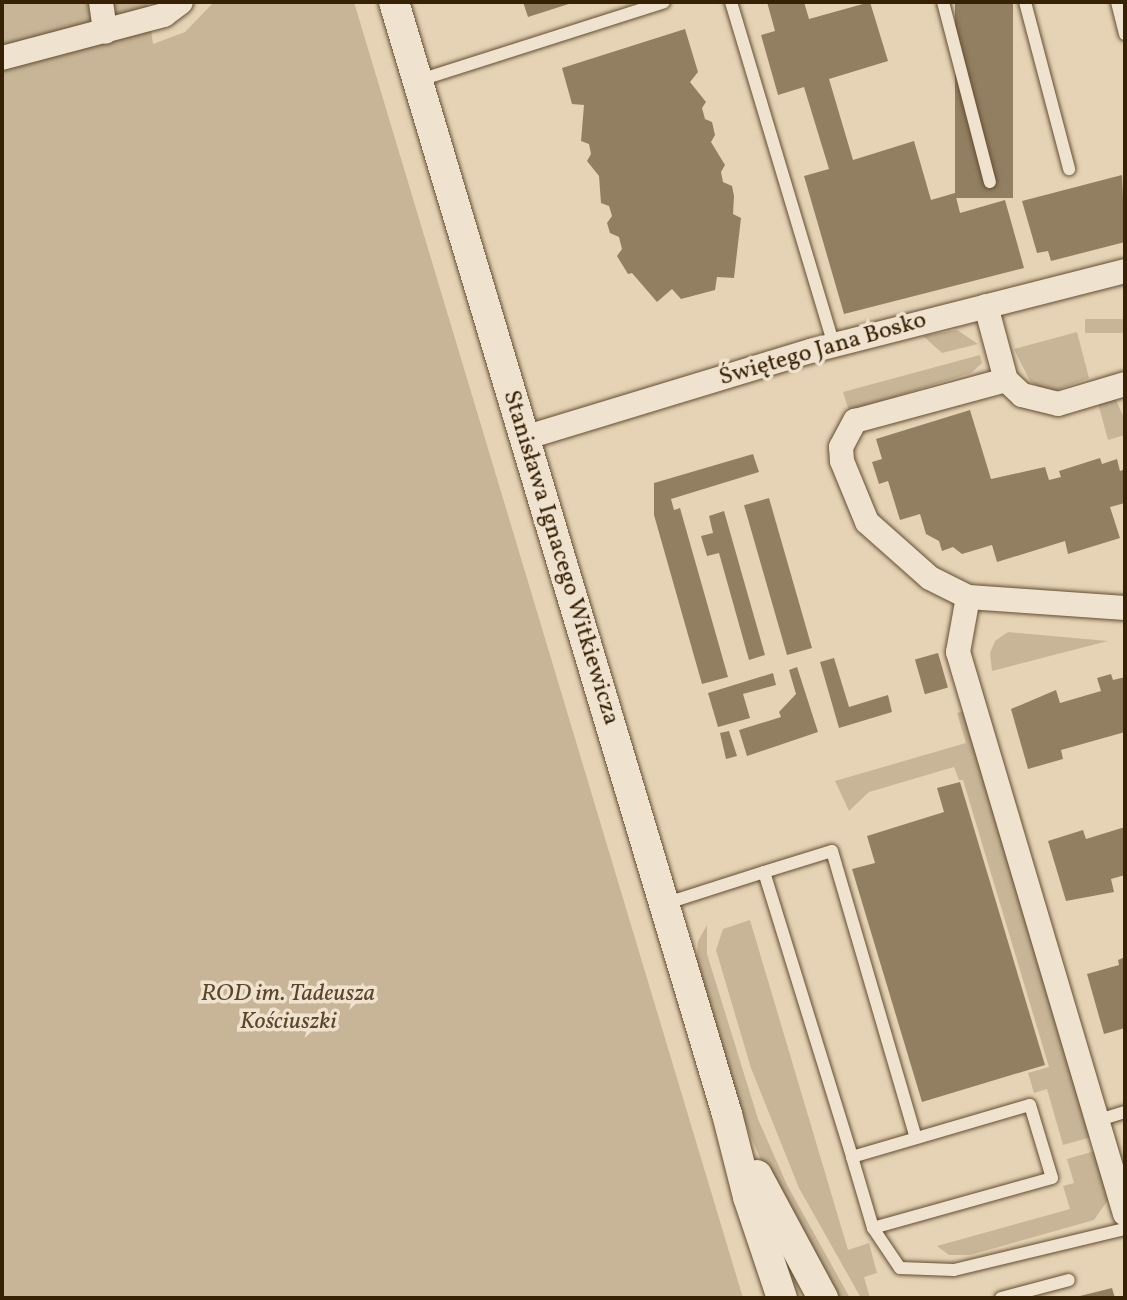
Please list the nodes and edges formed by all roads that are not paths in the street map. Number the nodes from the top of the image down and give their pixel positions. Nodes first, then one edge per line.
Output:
1 (101, 2) edge
2 (181, 2) edge
3 (394, 2) edge
4 (664, 2) edge
5 (731, 2) edge
6 (943, 2) edge
7 (1025, 2) edge
8 (1117, 2) edge
9 (105, 32) junction
10 (1125, 34) edge
11 (2, 58) edge
12 (417, 82) junction
13 (1069, 169) dead end
14 (990, 182) dead end
15 (1125, 271) edge
16 (986, 306) junction
17 (834, 345) junction
18 (1006, 380) junction
19 (1125, 384) edge
20 (524, 438) junction
21 (968, 597) junction
22 (1125, 608) edge
23 (764, 872) junction
24 (663, 904) junction
25 (1125, 1112) edge
26 (727, 1114) junction
27 (1099, 1120) junction
28 (916, 1138) junction
29 (852, 1157) junction
30 (1125, 1214) edge
31 (873, 1228) junction
32 (1125, 1229) edge
33 (1069, 1280) dead end
34 (782, 1298) edge
35 (823, 1298) edge
36 (1002, 1298) edge

1 - 9 street
2 - 9 street
3 - 12 street, Stanisława Ignacego Witkiewicza
4 - 12 lane
5 - 17 lane
6 - 14 lane
7 - 13 lane
8 - 10 lane
9 - 11 street
12 - 20 street, Stanisława Ignacego Witkiewicza
15 - 16 street, Świętego Jana Bosko
16 - 17 street, Świętego Jana Bosko
16 - 18 street
17 - 20 street, Świętego Jana Bosko
18 - 19 street
18 - 21 street
20 - 24 street, Stanisława Ignacego Witkiewicza
21 - 22 street
21 - 27 street
23 - 24 lane
23 - 28 lane
23 - 29 lane
24 - 26 street, Stanisława Ignacego Witkiewicza
25 - 27 lane
26 - 34 street, Stanisława Ignacego Witkiewicza
26 - 35 street, Stanisława Ignacego Witkiewicza
27 - 30 street
28 - 29 lane
28 - 31 lane
29 - 31 lane
31 - 32 lane
33 - 36 lane

